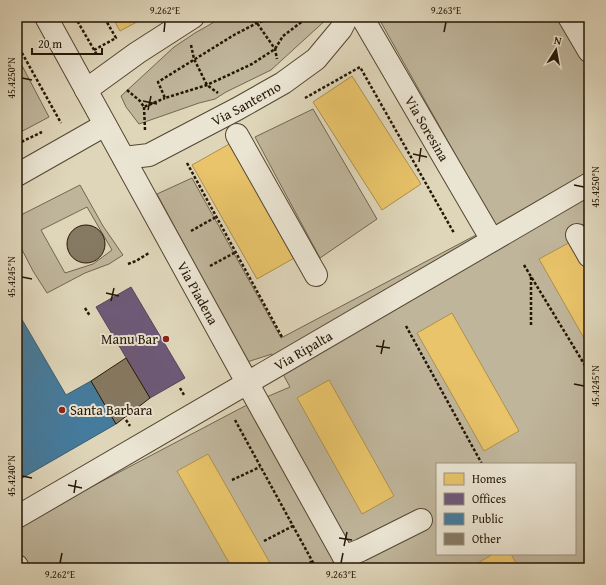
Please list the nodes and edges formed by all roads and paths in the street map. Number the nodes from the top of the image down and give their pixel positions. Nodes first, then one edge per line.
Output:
1 (46, 17) edge
2 (104, 17) edge
3 (193, 17) edge
4 (250, 17) edge
5 (277, 17) edge
6 (308, 17) edge
7 (347, 17) edge
8 (362, 17) edge
9 (569, 17) edge
10 (257, 24) junction
11 (17, 44) edge
12 (275, 48) junction
13 (94, 50) dead end
14 (589, 51) edge
15 (194, 59) junction
16 (360, 67) dead end
17 (207, 85) junction
18 (126, 89) dead end
19 (86, 90) junction
20 (165, 98) junction
21 (237, 109) junction
22 (105, 125) junction
23 (55, 126) dead end
24 (48, 129) dead end
25 (237, 135) dead end
26 (17, 144) edge
27 (124, 158) junction
28 (187, 162) dead end
29 (17, 175) edge
30 (589, 184) edge
31 (454, 233) dead end
32 (577, 235) dead end
33 (492, 240) junction
34 (236, 252) junction
35 (589, 256) edge
36 (524, 265) dead end
37 (210, 266) dead end
38 (531, 274) junction
39 (316, 275) dead end
40 (85, 308) dead end
41 (90, 316) dead end
42 (531, 325) dead end
43 (406, 326) dead end
44 (293, 356) junction
45 (589, 372) edge
46 (247, 383) junction
47 (235, 420) dead end
48 (481, 463) edge
49 (260, 467) junction
50 (232, 480) dead end
51 (17, 517) edge
52 (421, 520) dead end
53 (293, 526) junction
54 (264, 542) dead end
55 (312, 560) junction
56 (347, 562) edge
57 (310, 568) edge
58 (316, 568) edge

1 - 19 street, Via Piadena
2 - 13 path
3 - 19 street
4 - 10 path
5 - 10 path
6 - 12 path
7 - 21 street, Via Santerno
8 - 33 street, Via Soresina
9 - 14 street
10 - 12 path
10 - 15 path
11 - 23 path
12 - 17 path
15 - 17 path
15 - 20 path
16 - 31 path
17 - 20 path
17 - 21 path
18 - 20 path
19 - 22 street, Via Piadena
21 - 27 street, Via Santerno
22 - 27 street, Via Piadena
22 - 29 street
24 - 26 path
25 - 39 street
27 - 46 street, Via Piadena
28 - 34 path
30 - 33 street, Via Ripalta
32 - 35 street
33 - 44 street, Via Ripalta
34 - 37 path
34 - 44 path
36 - 38 path
38 - 42 path
38 - 45 path
40 - 41 path
43 - 48 path
44 - 46 street, Via Ripalta
46 - 51 street, Via Ripalta
46 - 56 street, Via Piadena
47 - 49 path
49 - 50 path
49 - 53 path
52 - 56 street
53 - 54 path
53 - 55 path
55 - 57 path
55 - 58 path

